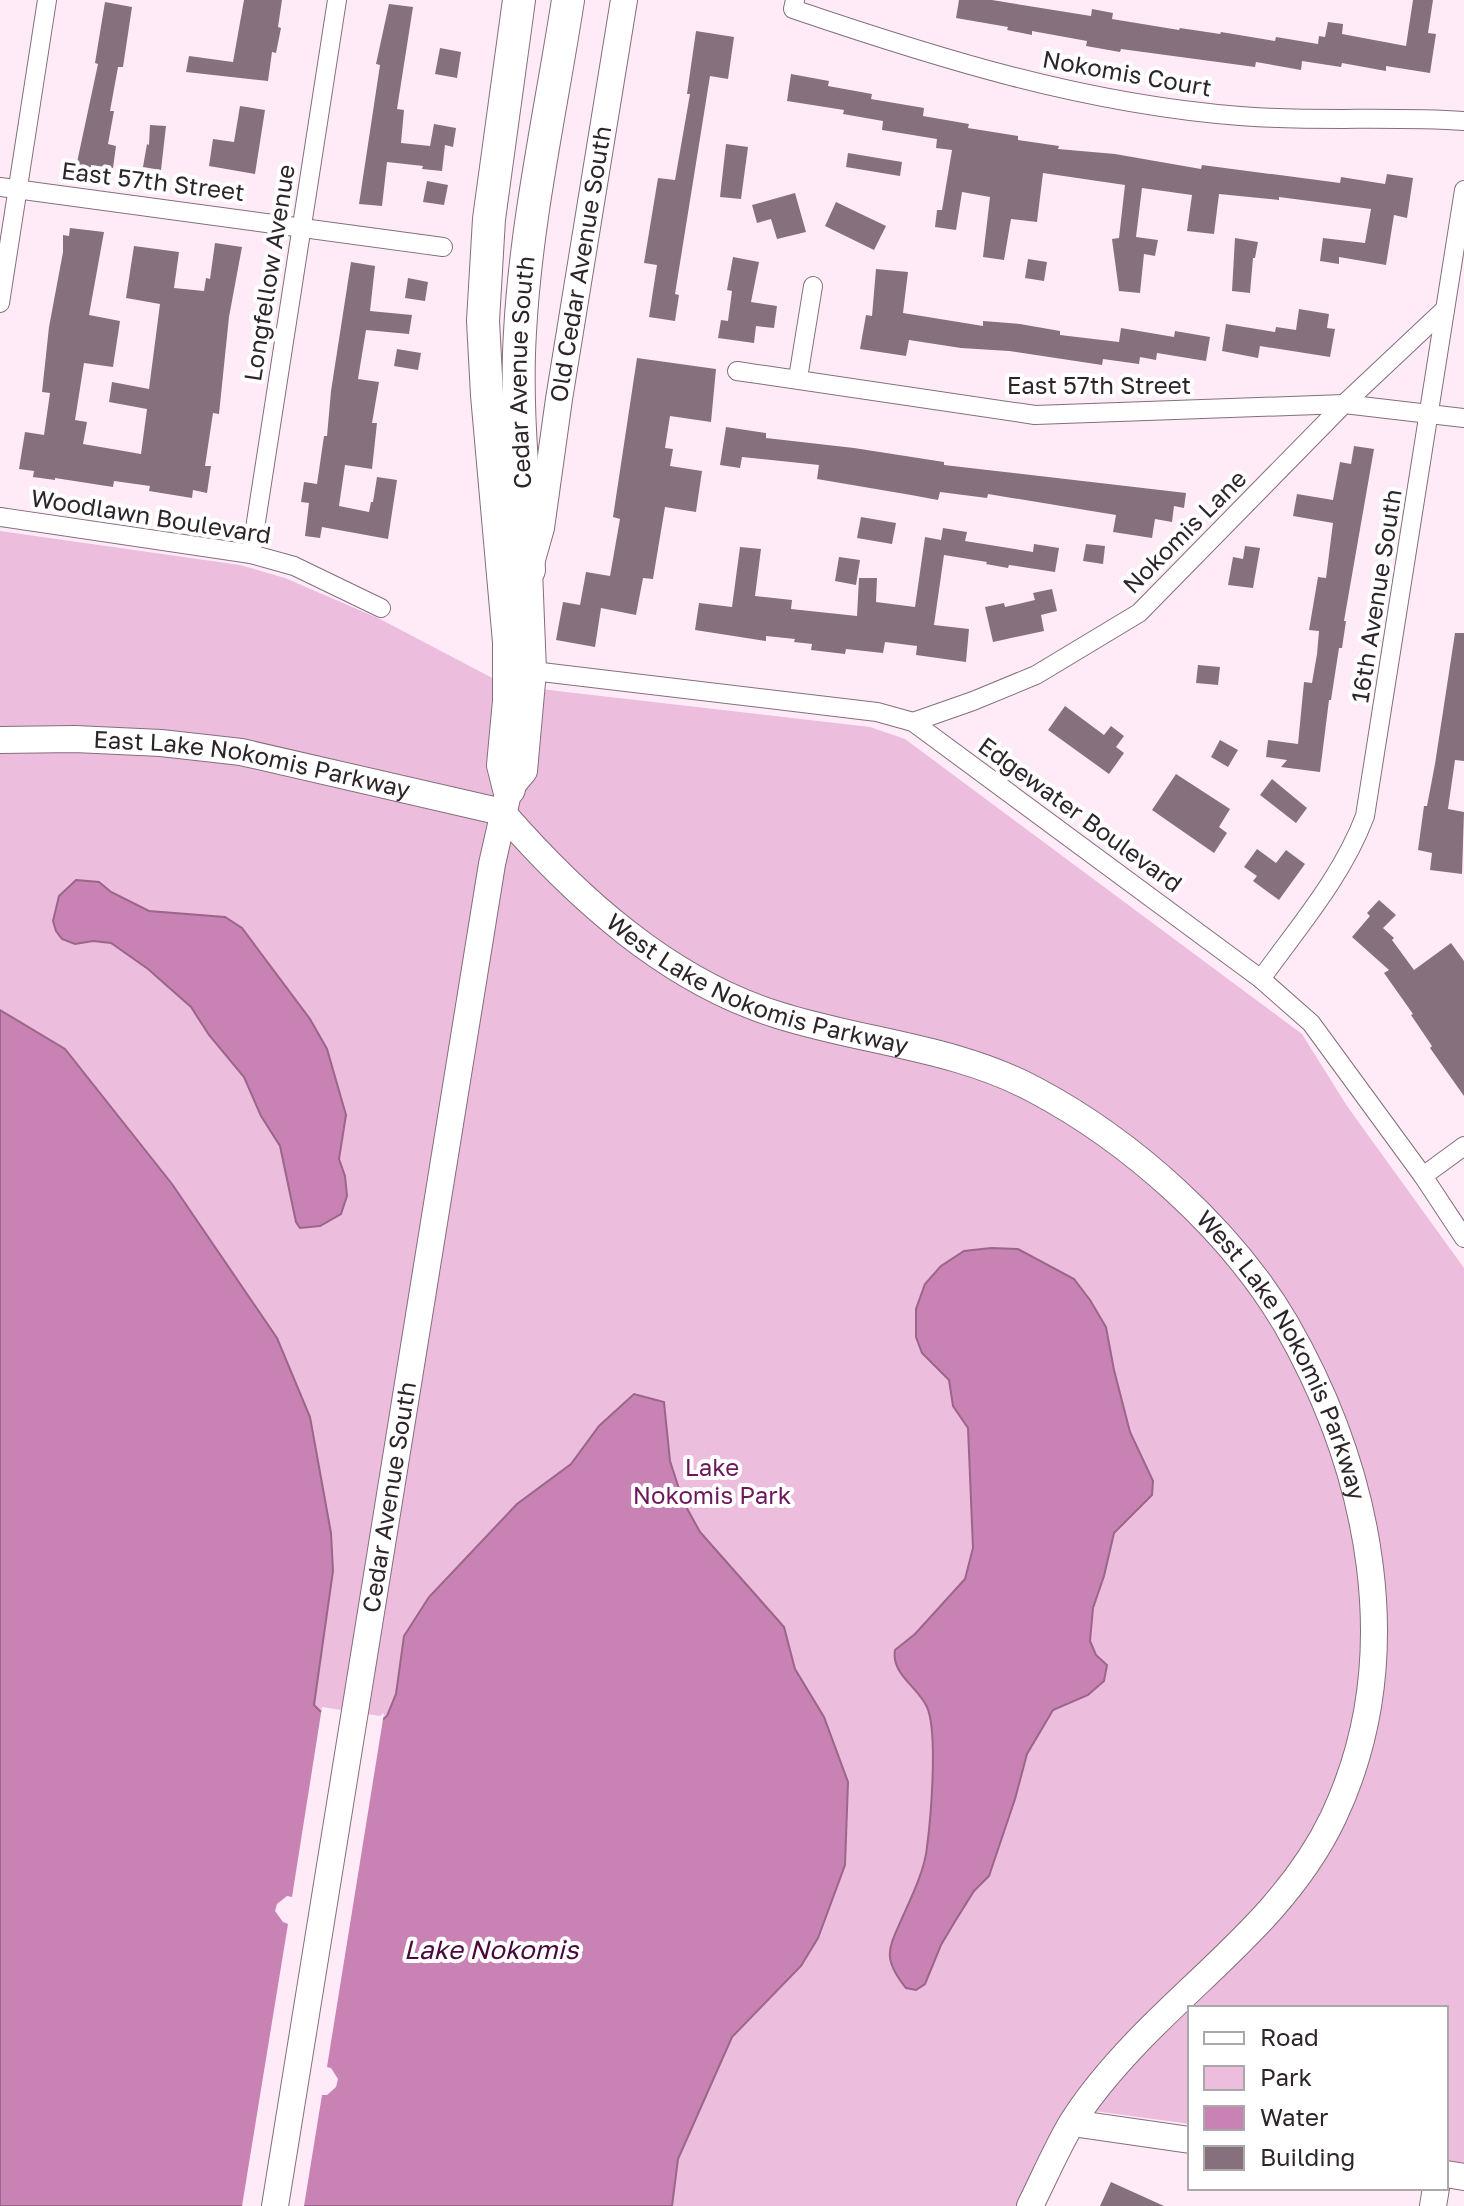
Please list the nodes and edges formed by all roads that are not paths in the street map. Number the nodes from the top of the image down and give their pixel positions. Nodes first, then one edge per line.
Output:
1 (47, 0) edge
2 (337, 0) edge
3 (519, 0) edge
4 (568, 0) edge
5 (580, 0) edge
6 (624, 0) edge
7 (794, 4) edge
8 (553, 97) junction
9 (1464, 121) edge
10 (8, 188) edge
11 (1464, 190) edge
12 (301, 226) junction
13 (443, 247) dead end
14 (813, 286) dead end
15 (0, 303) edge
16 (1445, 309) junction
17 (737, 371) dead end
18 (798, 378) junction
19 (1344, 404) junction
20 (1430, 414) junction
21 (1464, 418) edge
22 (0, 517) edge
23 (251, 554) junction
24 (529, 570) junction
25 (381, 608) dead end
26 (533, 671) junction
27 (913, 722) junction
28 (0, 740) edge
29 (505, 800) junction
30 (1261, 979) junction
31 (1464, 1146) edge
32 (1423, 1176) junction
33 (1464, 1238) edge
34 (1072, 2123) junction
35 (1188, 2140) edge
36 (275, 2206) edge
37 (1030, 2206) edge

1 - 10 street
2 - 12 street, Longfellow Avenue
3 - 29 highway, Cedar Avenue South
4 - 8 highway, Cedar Avenue South
5 - 8 highway
6 - 24 street, Old Cedar Avenue South
7 - 9 street, Nokomis Court
8 - 24 highway, Cedar Avenue South
10 - 12 street, East 57th Street
10 - 15 street
11 - 16 street, 16th Avenue South
12 - 13 street, East 57th Street
12 - 23 street, Longfellow Avenue
14 - 18 street
16 - 19 street, Nokomis Lane
16 - 20 street, 16th Avenue South
17 - 18 street, East 57th Street
18 - 19 street, East 57th Street
19 - 20 street, East 57th Street
19 - 27 street, Nokomis Lane
20 - 21 street, East 57th Street
20 - 30 street, 16th Avenue South
22 - 23 street, Woodlawn Boulevard
23 - 25 street, Woodlawn Boulevard
24 - 26 street, Cedar Avenue South
26 - 27 street, Edgewater Boulevard
26 - 29 street, Cedar Avenue South
27 - 30 street, Edgewater Boulevard
28 - 29 street, East Lake Nokomis Parkway
29 - 34 street, West Lake Nokomis Parkway
29 - 36 street, Cedar Avenue South
30 - 32 street, Edgewater Boulevard
31 - 32 street
32 - 33 street, Edgewater Boulevard
34 - 35 street
34 - 37 street, West Lake Nokomis Parkway

